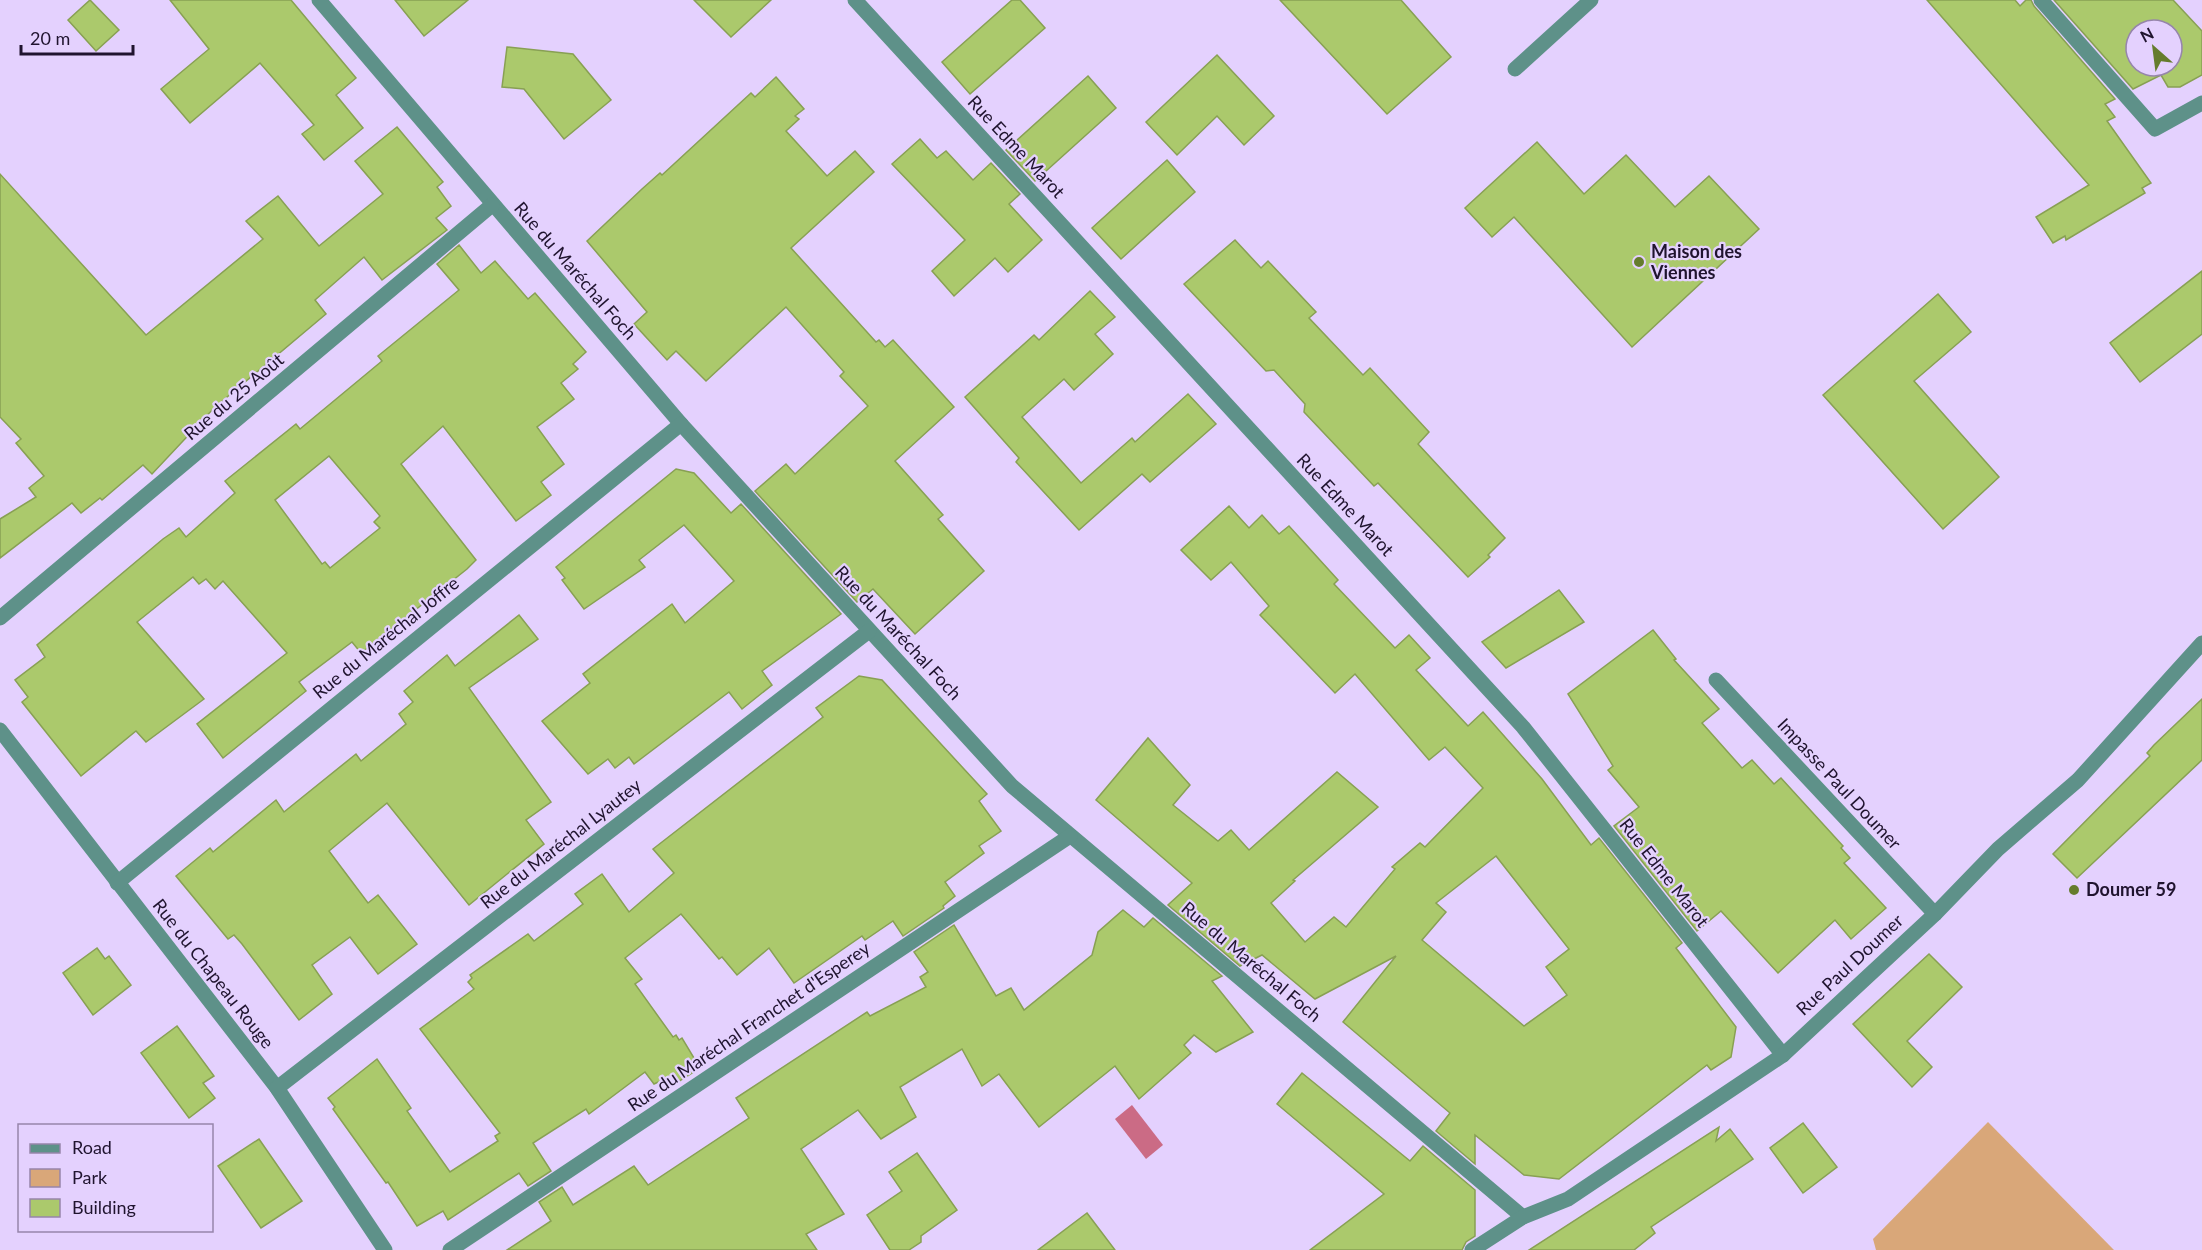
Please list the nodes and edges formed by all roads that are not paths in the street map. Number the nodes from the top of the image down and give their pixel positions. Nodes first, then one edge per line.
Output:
1 (319, 0) edge
2 (855, 0) edge
3 (1591, 0) edge
4 (2040, 0) edge
5 (1515, 69) dead end
6 (2202, 103) edge
7 (492, 205) junction
8 (681, 424) junction
9 (0, 618) edge
10 (869, 631) junction
11 (2202, 643) edge
12 (1716, 680) dead end
13 (0, 729) edge
14 (1070, 836) junction
15 (117, 883) junction
16 (1935, 914) junction
17 (1783, 1055) junction
18 (277, 1088) junction
19 (1523, 1217) junction
20 (385, 1250) edge
21 (450, 1250) edge
22 (1472, 1250) edge

1 - 7 street, Rue du Maréchal Foch
2 - 17 street, Rue Edme Marot
3 - 5 street
4 - 6 street
7 - 8 street, Rue du Maréchal Foch
7 - 9 street, Rue du 25 Août
8 - 10 street, Rue du Maréchal Foch
8 - 15 street, Rue du Maréchal Joffre
10 - 14 street, Rue du Maréchal Foch
10 - 18 street, Rue du Maréchal Lyautey
11 - 16 street, Rue Paul Doumer
12 - 16 street, Impasse Paul Doumer
13 - 15 street, Rue du Chapeau Rouge
14 - 19 street, Rue du Maréchal Foch
14 - 21 street, Rue du Maréchal Franchet d'Esperey
15 - 18 street, Rue du Chapeau Rouge
16 - 17 street, Rue Paul Doumer
17 - 19 street, Rue Paul Doumer
18 - 20 street, Rue du Chapeau Rouge
19 - 22 street, Rue Paul Doumer

